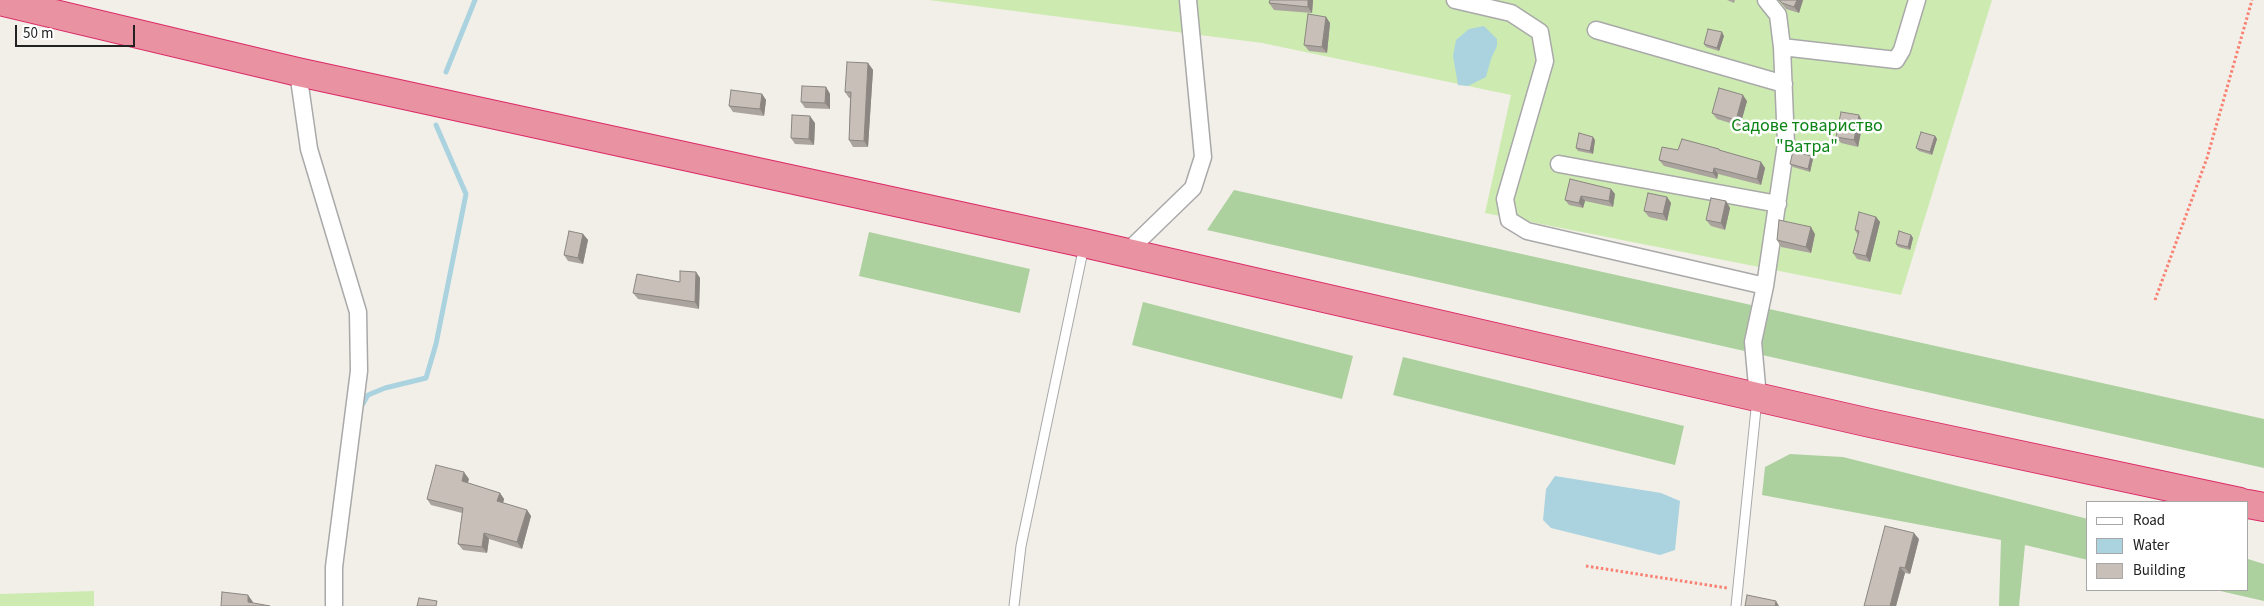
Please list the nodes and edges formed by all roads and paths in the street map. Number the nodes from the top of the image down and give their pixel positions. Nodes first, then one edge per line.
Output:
1 (1188, 0) edge
2 (1455, 0) edge
3 (1766, 0) edge
4 (1917, 0) edge
5 (2252, 0) edge
6 (0, 1) edge
7 (1780, 8) edge
8 (1596, 30) dead end
9 (1782, 47) junction
10 (298, 72) junction
11 (1784, 84) junction
12 (1559, 164) dead end
13 (1778, 204) junction
14 (1084, 243) junction
15 (1126, 253) junction
16 (1765, 286) junction
17 (2155, 300) dead end
18 (1758, 397) junction
19 (2235, 501) edge
20 (2249, 504) edge
21 (2264, 508) edge
22 (1586, 566) dead end
23 (1737, 590) junction
24 (334, 606) edge
25 (1014, 606) edge
26 (1736, 606) edge

1 - 15 street
2 - 16 street
3 - 7 street
4 - 9 street
5 - 17 path
6 - 10 highway
7 - 9 street
8 - 11 street
9 - 11 street
10 - 14 highway
10 - 24 street
11 - 13 street
12 - 13 street
13 - 16 street
14 - 15 highway
14 - 25 lane
15 - 18 highway
16 - 18 street
18 - 19 highway
18 - 23 lane
20 - 21 highway
22 - 23 path
23 - 26 lane

